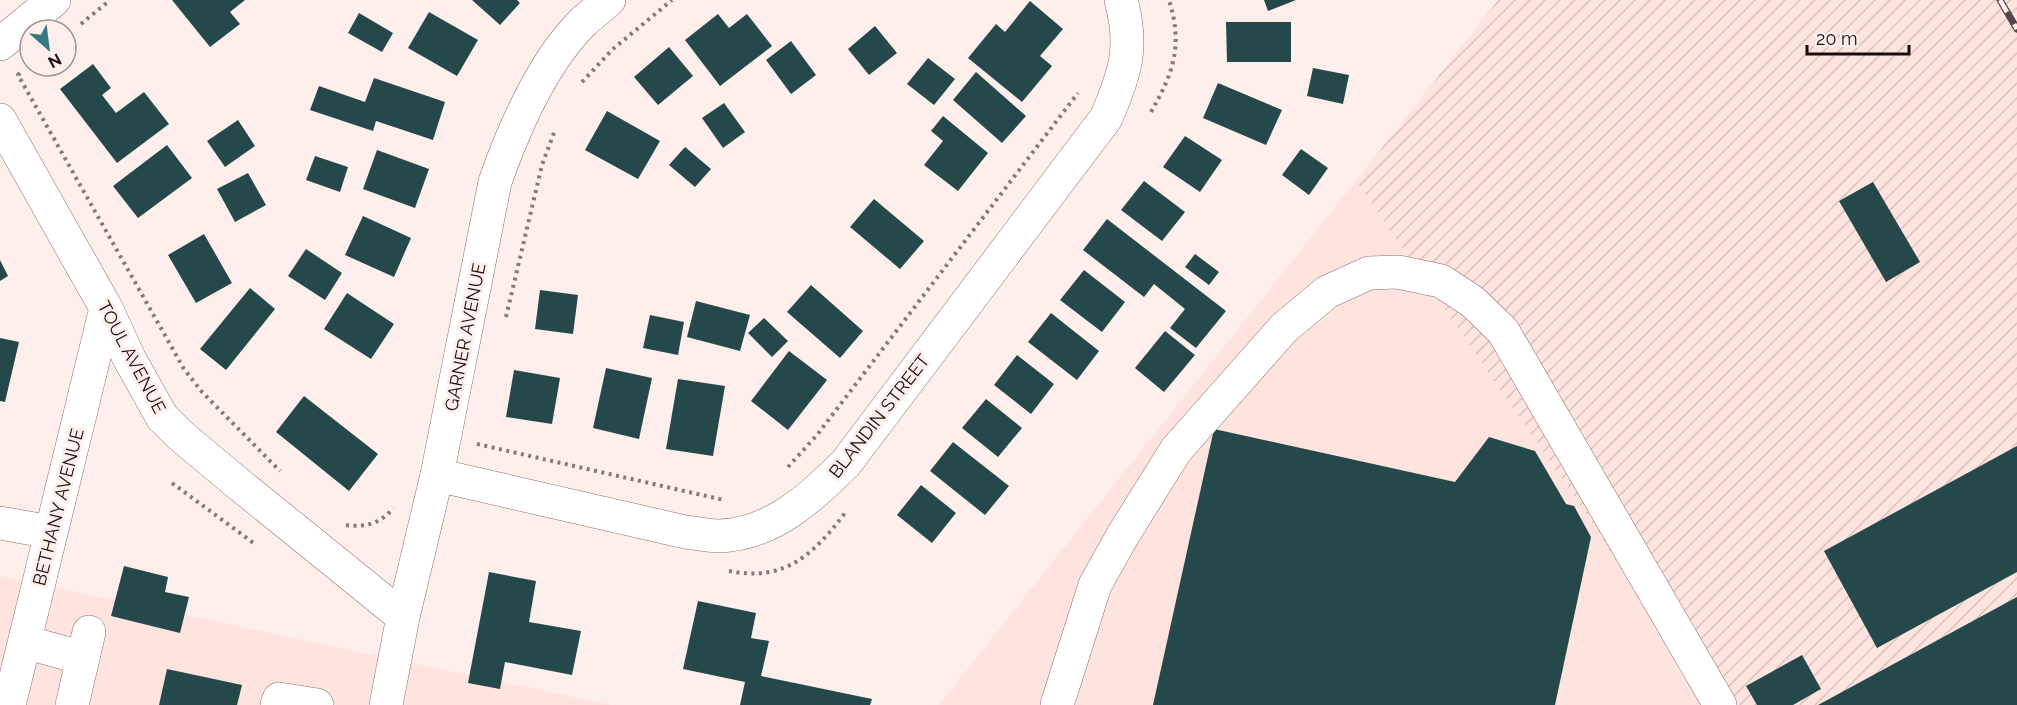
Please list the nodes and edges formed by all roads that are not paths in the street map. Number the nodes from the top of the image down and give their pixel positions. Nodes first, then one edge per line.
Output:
1 (54, 0) edge
2 (609, 0) edge
3 (1121, 0) edge
4 (0, 44) edge
5 (0, 120) edge
6 (106, 308) junction
7 (437, 475) junction
8 (0, 523) edge
9 (51, 532) junction
10 (403, 617) junction
11 (25, 642) junction
12 (9, 705) edge
13 (72, 705) edge
14 (278, 705) edge
15 (317, 705) edge
16 (386, 705) edge
17 (1057, 705) edge
18 (1720, 705) edge

1 - 4 street
2 - 7 street, GARNER AVENUE
3 - 7 street, BLANDIN STREET
5 - 6 street, TOUL AVENUE
6 - 9 street, BETHANY AVENUE
6 - 10 street, TOUL AVENUE
7 - 10 street, GARNER AVENUE
8 - 9 street
9 - 11 street, BETHANY AVENUE
10 - 16 street, GARNER AVENUE
11 - 12 street, BETHANY AVENUE
11 - 13 street
14 - 15 street
17 - 18 street

